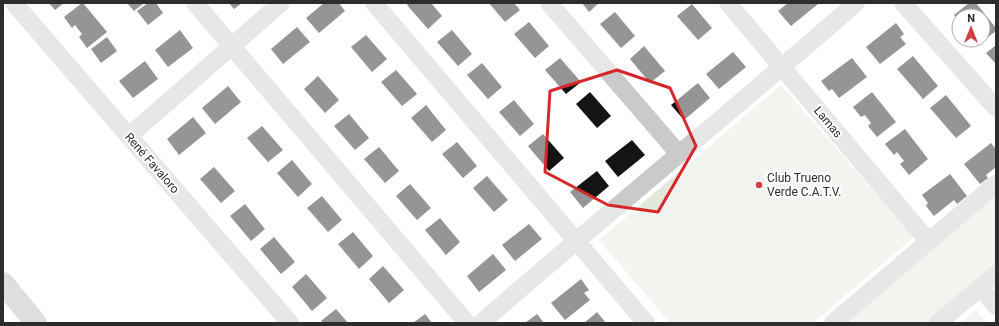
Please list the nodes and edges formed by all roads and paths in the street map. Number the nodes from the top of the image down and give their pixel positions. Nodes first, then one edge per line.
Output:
1 (14, 3) edge
2 (194, 3) edge
3 (281, 3) edge
4 (374, 3) edge
5 (549, 3) edge
6 (728, 3) edge
7 (856, 3) edge
8 (903, 3) edge
9 (230, 46) junction
10 (782, 67) junction
11 (996, 108) edge
12 (129, 136) junction
13 (679, 154) junction
14 (996, 184) edge
15 (575, 241) junction
16 (929, 242) junction
17 (996, 274) edge
18 (980, 287) junction
19 (7, 295) edge
20 (996, 306) edge
21 (36, 323) edge
22 (290, 323) edge
23 (467, 323) edge
24 (481, 323) edge
25 (646, 323) edge
26 (834, 323) edge
27 (938, 323) edge

1 - 12 street, René Favaloro
2 - 9 street
3 - 9 street
4 - 15 street
5 - 13 street
6 - 10 street, Lamas
7 - 10 street
8 - 11 street
9 - 12 street
9 - 23 street
10 - 13 street
10 - 16 street, Lamas
12 - 22 street, René Favaloro
13 - 15 street
14 - 16 street
15 - 24 street
15 - 25 street
16 - 26 street
17 - 18 street
18 - 20 street
18 - 27 street
19 - 21 main road

